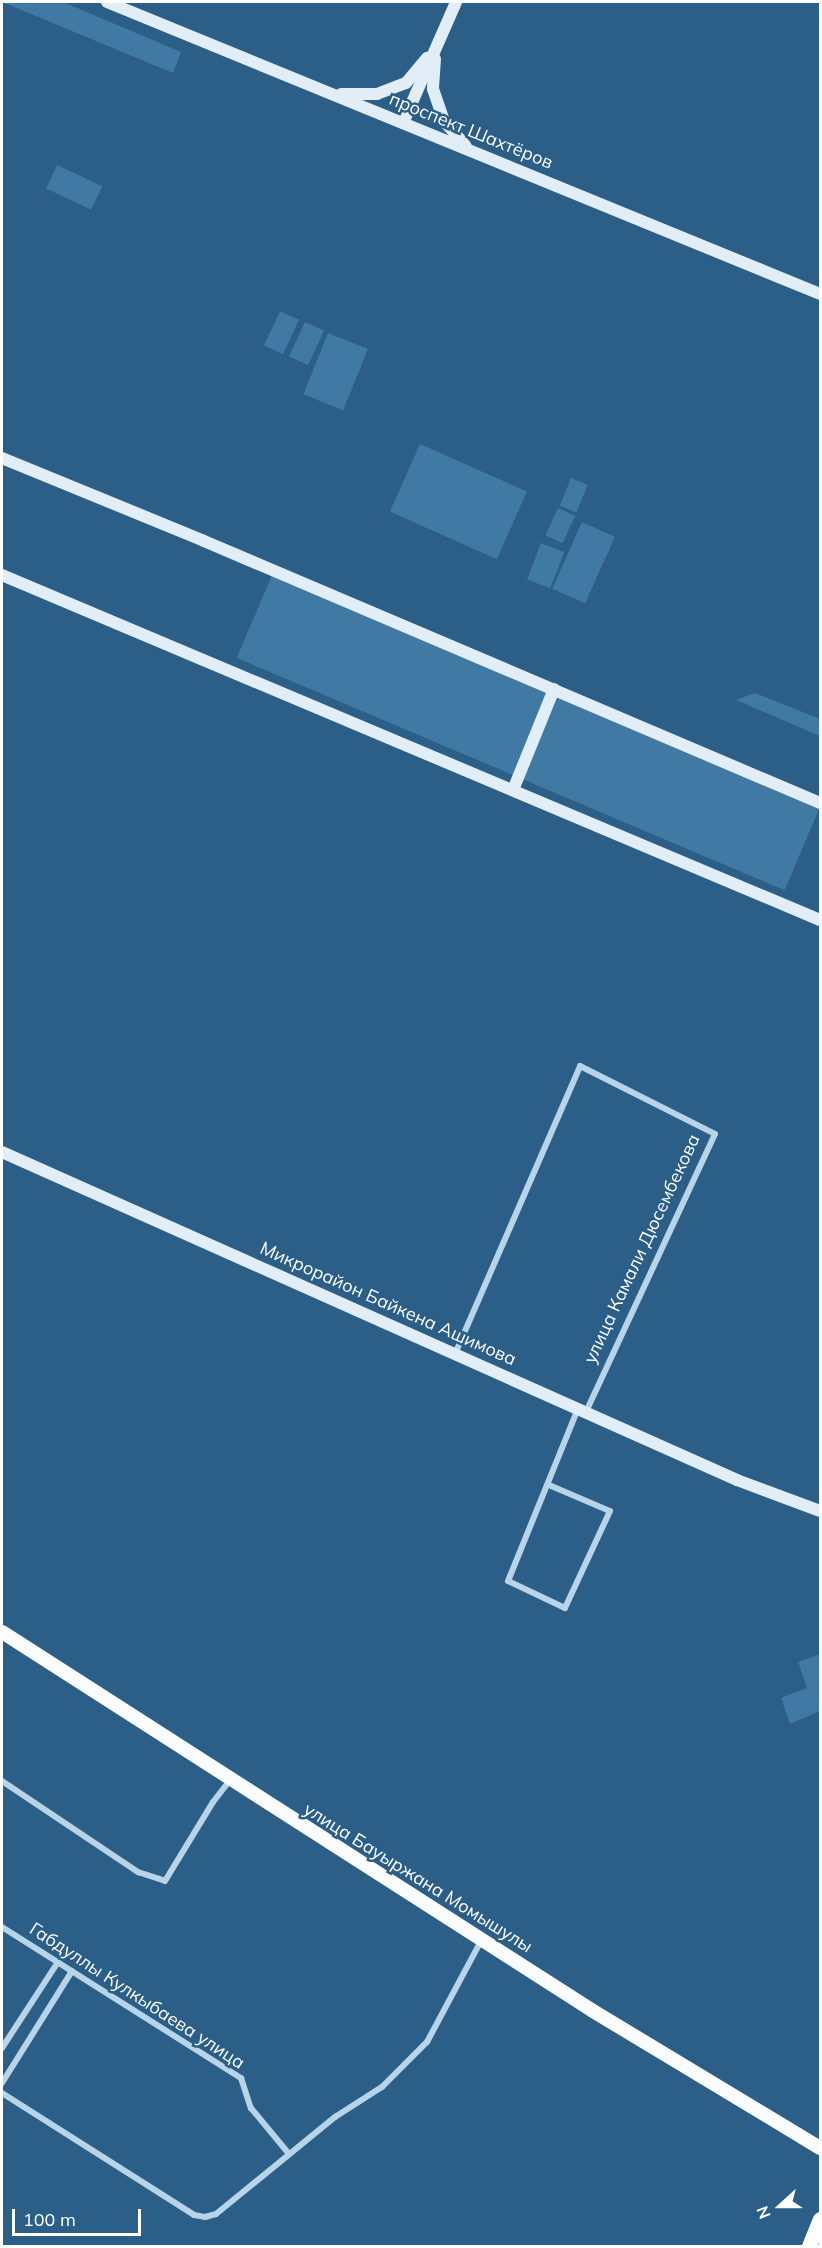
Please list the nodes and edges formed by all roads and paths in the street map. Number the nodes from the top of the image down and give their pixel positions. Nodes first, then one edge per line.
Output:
1 (107, 2) edge
2 (456, 2) edge
3 (435, 49) junction
4 (337, 94) junction
5 (403, 123) junction
6 (468, 149) junction
7 (820, 294) edge
8 (2, 458) edge
9 (2, 575) edge
10 (554, 689) junction
11 (513, 790) junction
12 (820, 803) edge
13 (820, 920) edge
14 (2, 1152) edge
15 (455, 1354) junction
16 (582, 1410) junction
17 (549, 1485) junction
18 (820, 1511) edge
19 (2, 1632) edge
20 (232, 1778) junction
21 (2, 1781) edge
22 (2, 1927) edge
23 (482, 1940) junction
24 (58, 1962) junction
25 (72, 1971) junction
26 (2, 2048) edge
27 (2, 2083) edge
28 (2, 2093) edge
29 (805, 2139) junction
30 (820, 2140) edge
31 (820, 2148) edge
32 (820, 2152) edge
33 (289, 2154) junction
34 (820, 2219) edge
35 (809, 2247) edge

1 - 4 street, проспект Шахтёров
2 - 3 street
3 - 4 street
3 - 5 street
3 - 6 street
4 - 5 street, проспект Шахтёров
5 - 6 street, проспект Шахтёров
6 - 7 street, проспект Шахтёров
8 - 10 street
9 - 11 street
10 - 11 street
10 - 12 street
11 - 13 street
14 - 15 street, Микрорайон Байкена Ашимова
15 - 16 street, Микрорайон Байкена Ашимова
15 - 16 street, улица Камали Дюсембекова
16 - 17 street
16 - 18 street, Микрорайон Байкена Ашимова
17 - 17 street
19 - 20 main road, улица Бауыржана Момышулы
20 - 21 street
20 - 23 main road, улица Бауыржана Момышулы
22 - 24 street, Габдуллы Кулкыбаева улица
23 - 29 main road, улица Бауыржана Момышулы
23 - 33 street
24 - 25 street, Габдуллы Кулкыбаева улица
24 - 26 street
25 - 27 street
25 - 33 street, Габдуллы Кулкыбаева улица
28 - 33 street
29 - 30 main road
29 - 31 main road, улица Бауыржана Момышулы
29 - 32 main road
34 - 35 highway

